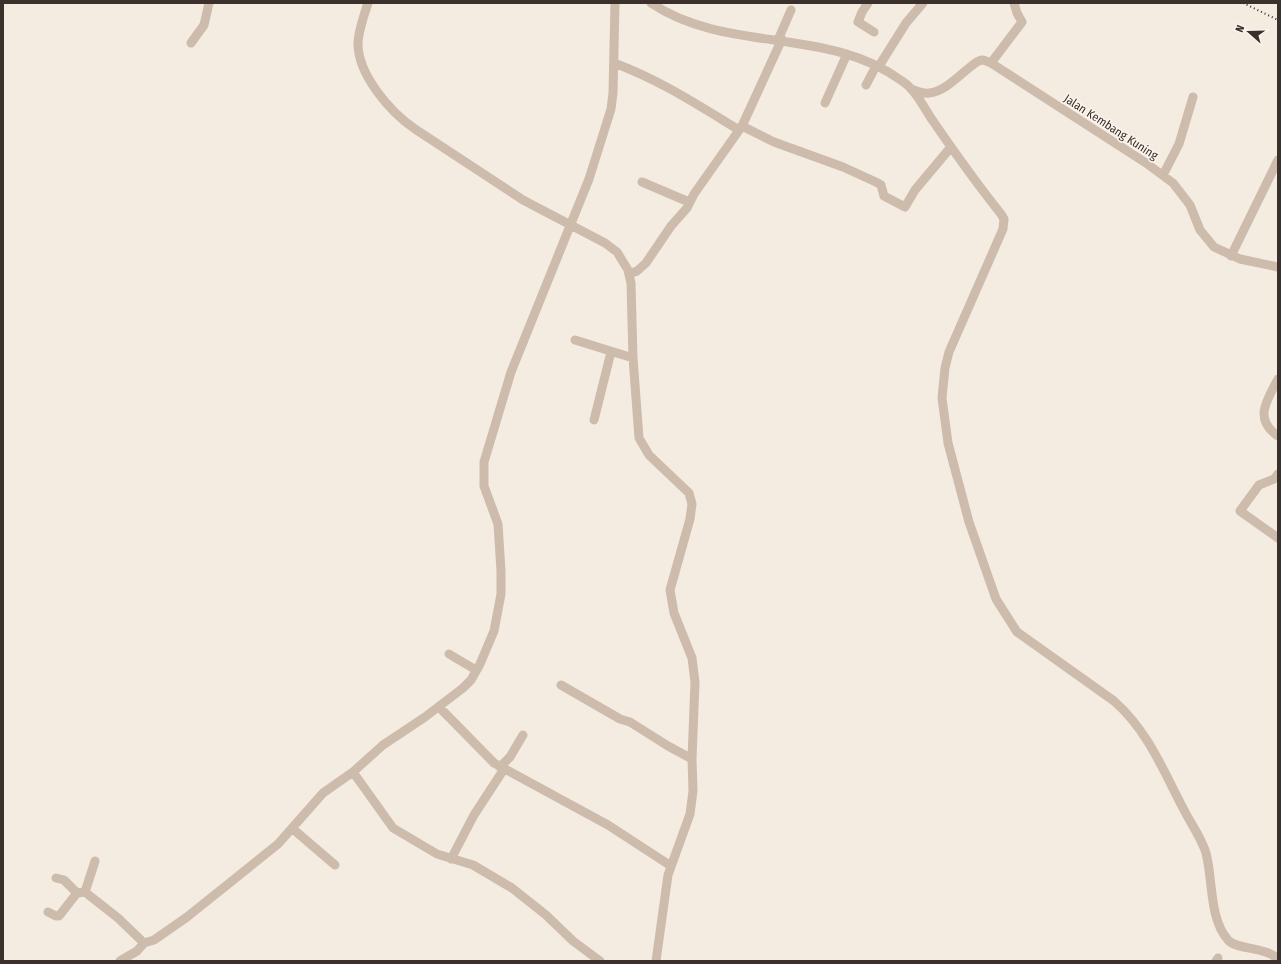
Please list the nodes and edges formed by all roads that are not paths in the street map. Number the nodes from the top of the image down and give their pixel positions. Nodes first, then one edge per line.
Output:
1 (209, 3) edge
2 (368, 3) edge
3 (615, 3) edge
4 (651, 3) edge
5 (868, 3) edge
6 (923, 3) edge
7 (1014, 3) edge
8 (791, 10) dead end
9 (874, 32) dead end
10 (780, 40) junction
11 (191, 43) dead end
12 (847, 54) junction
13 (614, 63) junction
14 (991, 63) junction
15 (878, 66) junction
16 (866, 85) dead end
17 (911, 89) junction
18 (1193, 97) dead end
19 (826, 102) dead end
20 (741, 128) junction
21 (951, 147) junction
22 (1278, 160) edge
23 (1163, 175) junction
24 (1275, 176) edge
25 (642, 182) dead end
26 (689, 202) junction
27 (571, 224) junction
28 (1231, 256) junction
29 (1278, 267) edge
30 (629, 274) junction
31 (575, 340) dead end
32 (611, 352) junction
33 (633, 358) junction
34 (1278, 380) edge
35 (594, 420) dead end
36 (1278, 436) edge
37 (1278, 474) edge
38 (1278, 538) edge
39 (449, 654) dead end
40 (476, 670) junction
41 (561, 685) dead end
42 (439, 707) junction
43 (523, 735) dead end
44 (692, 759) junction
45 (502, 768) junction
46 (353, 772) junction
47 (293, 829) junction
48 (451, 859) junction
49 (95, 861) dead end
50 (336, 865) dead end
51 (671, 866) junction
52 (56, 878) dead end
53 (81, 893) junction
54 (48, 912) dead end
55 (144, 943) junction
56 (1278, 960) edge
57 (120, 961) edge
58 (600, 961) edge
59 (656, 961) edge

1 - 11 street
2 - 27 street
3 - 13 street
4 - 10 street
5 - 9 street
6 - 15 street
7 - 14 street
8 - 10 street
10 - 12 street
10 - 20 street
12 - 15 street
12 - 19 street
13 - 20 street
13 - 27 street
14 - 17 street
14 - 23 street, Jalan Kembang Kuning
15 - 16 street
15 - 17 street
17 - 21 street
18 - 23 street
20 - 21 street
20 - 26 street
21 - 56 street
22 - 24 street
23 - 28 street, Jalan Kembang Kuning
24 - 28 street
25 - 26 street
26 - 30 street
27 - 30 street
27 - 40 street
28 - 29 street, Jalan Kembang Kuning
30 - 33 street
31 - 32 street
32 - 33 street
32 - 35 street
33 - 44 street
34 - 36 street
37 - 38 street
39 - 40 street
40 - 42 street
41 - 44 street
42 - 45 street
42 - 46 street
43 - 45 street
44 - 51 street
45 - 48 street
45 - 51 street
46 - 47 street
46 - 48 street
47 - 50 street
47 - 55 street
48 - 58 street
49 - 53 street
51 - 59 street
52 - 53 street
53 - 54 street
53 - 55 street
55 - 57 street

